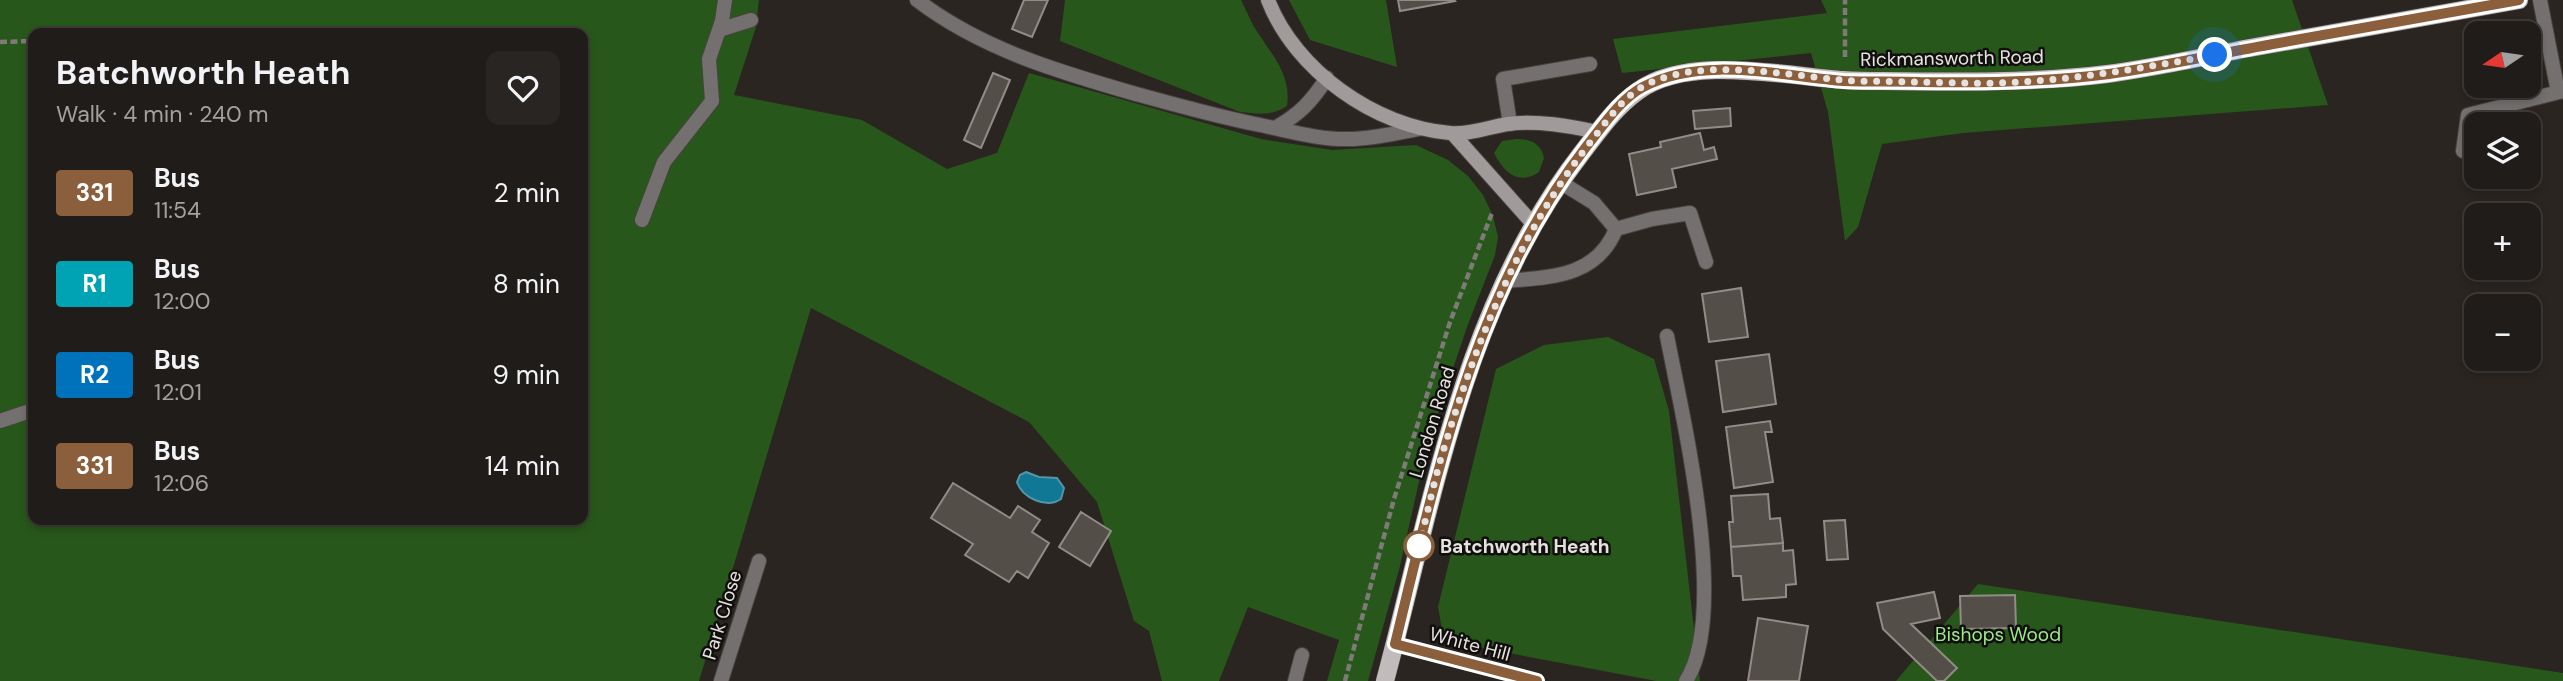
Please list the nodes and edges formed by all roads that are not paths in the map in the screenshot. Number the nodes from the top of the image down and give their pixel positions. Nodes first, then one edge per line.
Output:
1 (725, 0) edge
2 (917, 0) edge
3 (1268, 0) edge
4 (2519, 0) edge
5 (2540, 0) edge
6 (2455, 6) edge
7 (751, 20) dead end
8 (719, 30) junction
9 (1590, 64) dead end
10 (1327, 78) junction
11 (2560, 92) edge
12 (1510, 124) junction
13 (1275, 128) junction
14 (1418, 129) junction
15 (1598, 132) junction
16 (1453, 134) junction
17 (2463, 151) dead end
18 (1560, 181) junction
19 (642, 219) dead end
20 (1534, 225) junction
21 (1616, 229) junction
22 (1706, 262) dead end
23 (1506, 281) junction
24 (1667, 335) dead end
25 (28, 412) edge
26 (0, 421) edge
27 (759, 561) dead end
28 (1395, 644) junction
29 (1302, 655) dead end
30 (721, 681) edge
31 (1296, 681) edge
32 (1385, 681) edge
33 (1537, 681) edge
34 (1686, 681) edge

1 - 8 street
2 - 13 street
3 - 10 street
4 - 6 main road, Rickmansworth Road
5 - 11 street
6 - 15 main road, Rickmansworth Road
7 - 8 street
8 - 19 street
9 - 12 street
10 - 13 street
10 - 14 street
11 - 17 street
12 - 15 street
12 - 16 street
13 - 14 street
14 - 16 street
15 - 18 main road, Rickmansworth Road
16 - 20 street
18 - 20 main road, Rickmansworth Road
18 - 21 street
20 - 23 main road, London Road
21 - 22 street
21 - 23 street
23 - 28 main road, London Road
24 - 34 street
25 - 26 street
27 - 30 street, Park Close
28 - 32 main road, London Road
28 - 33 street, White Hill
29 - 31 street

